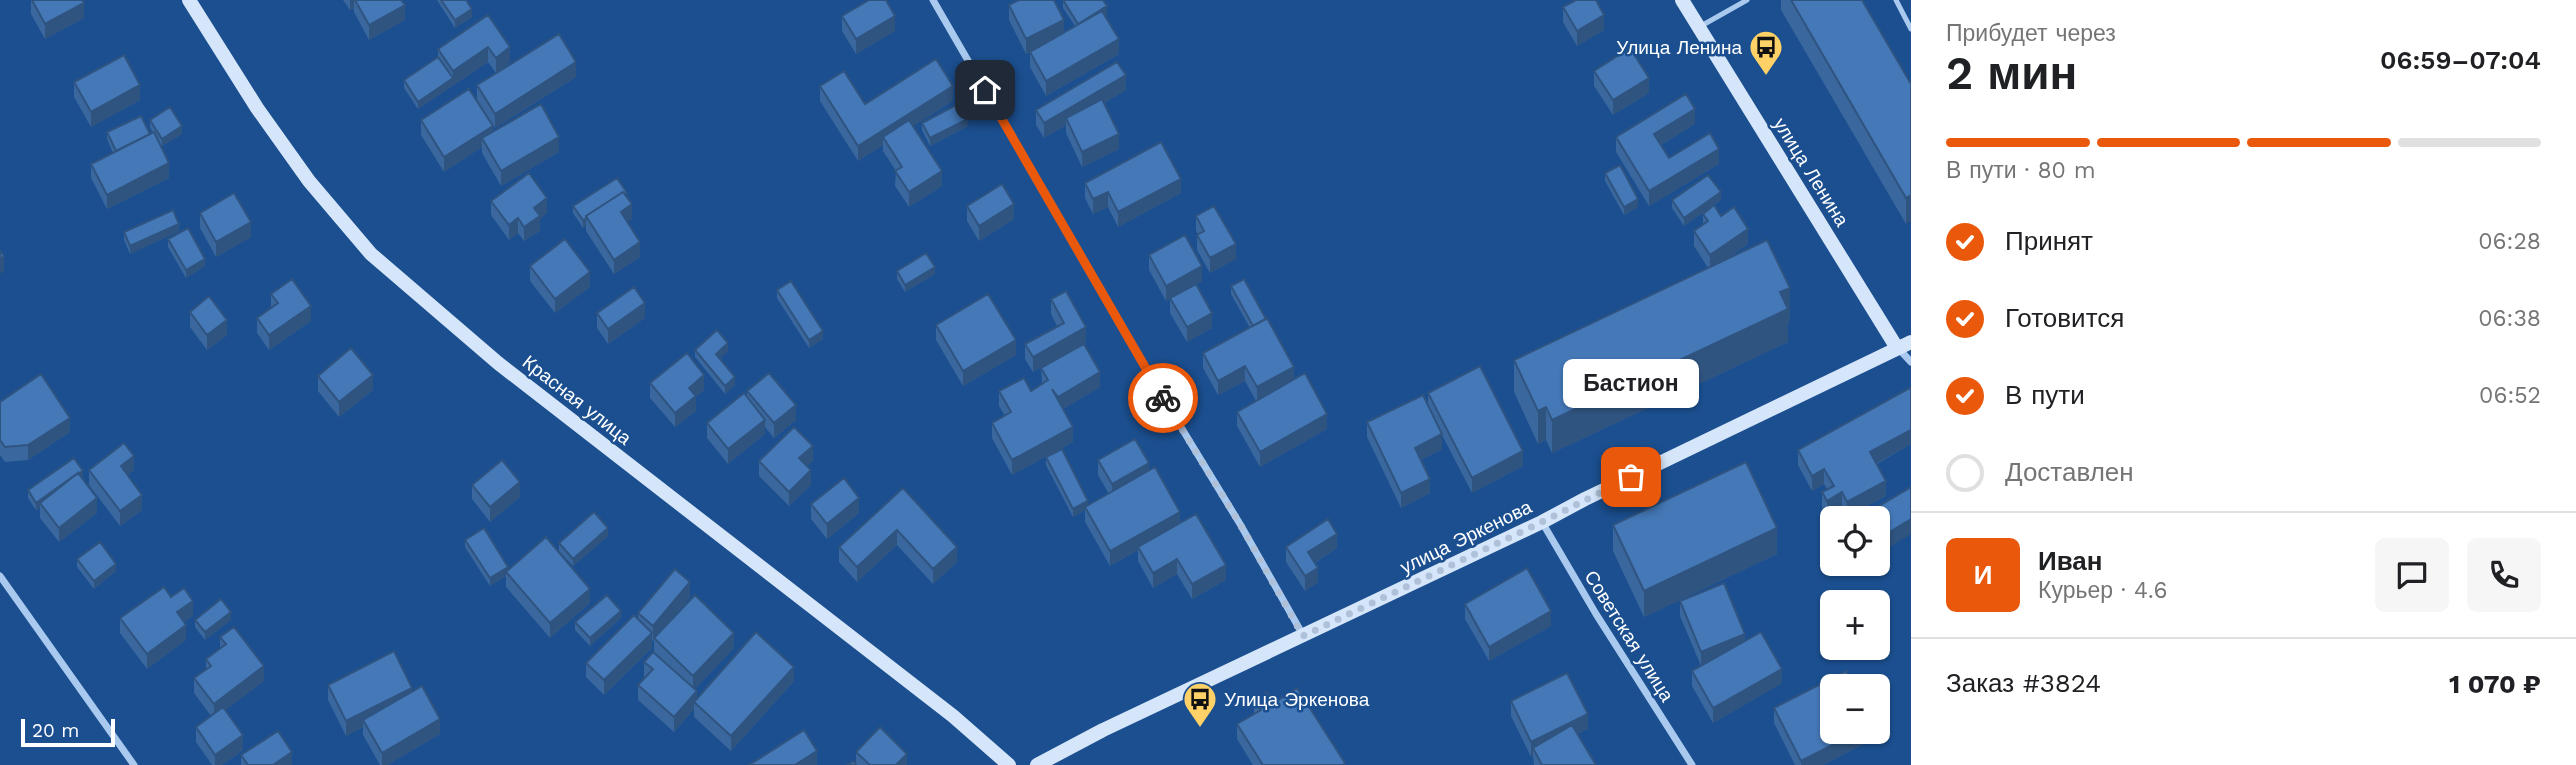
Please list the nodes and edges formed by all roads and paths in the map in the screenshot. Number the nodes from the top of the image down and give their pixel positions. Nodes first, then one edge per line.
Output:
1 (189, 0) edge
2 (933, 0) edge
3 (1682, 0) edge
4 (1747, 0) edge
5 (1896, 0) edge
6 (1699, 27) junction
7 (1911, 29) edge
8 (1904, 345) edge
9 (1911, 362) edge
10 (1542, 522) junction
11 (0, 576) edge
12 (1303, 636) junction
13 (134, 765) edge
14 (1009, 765) edge
15 (1037, 765) edge
16 (1692, 765) edge

1 - 14 street, Красная улица
2 - 12 street
3 - 6 street, улица Ленина
4 - 6 lane
5 - 7 lane
6 - 8 street, улица Ленина
8 - 9 street, улица Ленина
8 - 10 street, улица Эркенова
10 - 12 street, улица Эркенова
10 - 16 street, Советская улица
11 - 13 street
12 - 15 street, улица Эркенова

